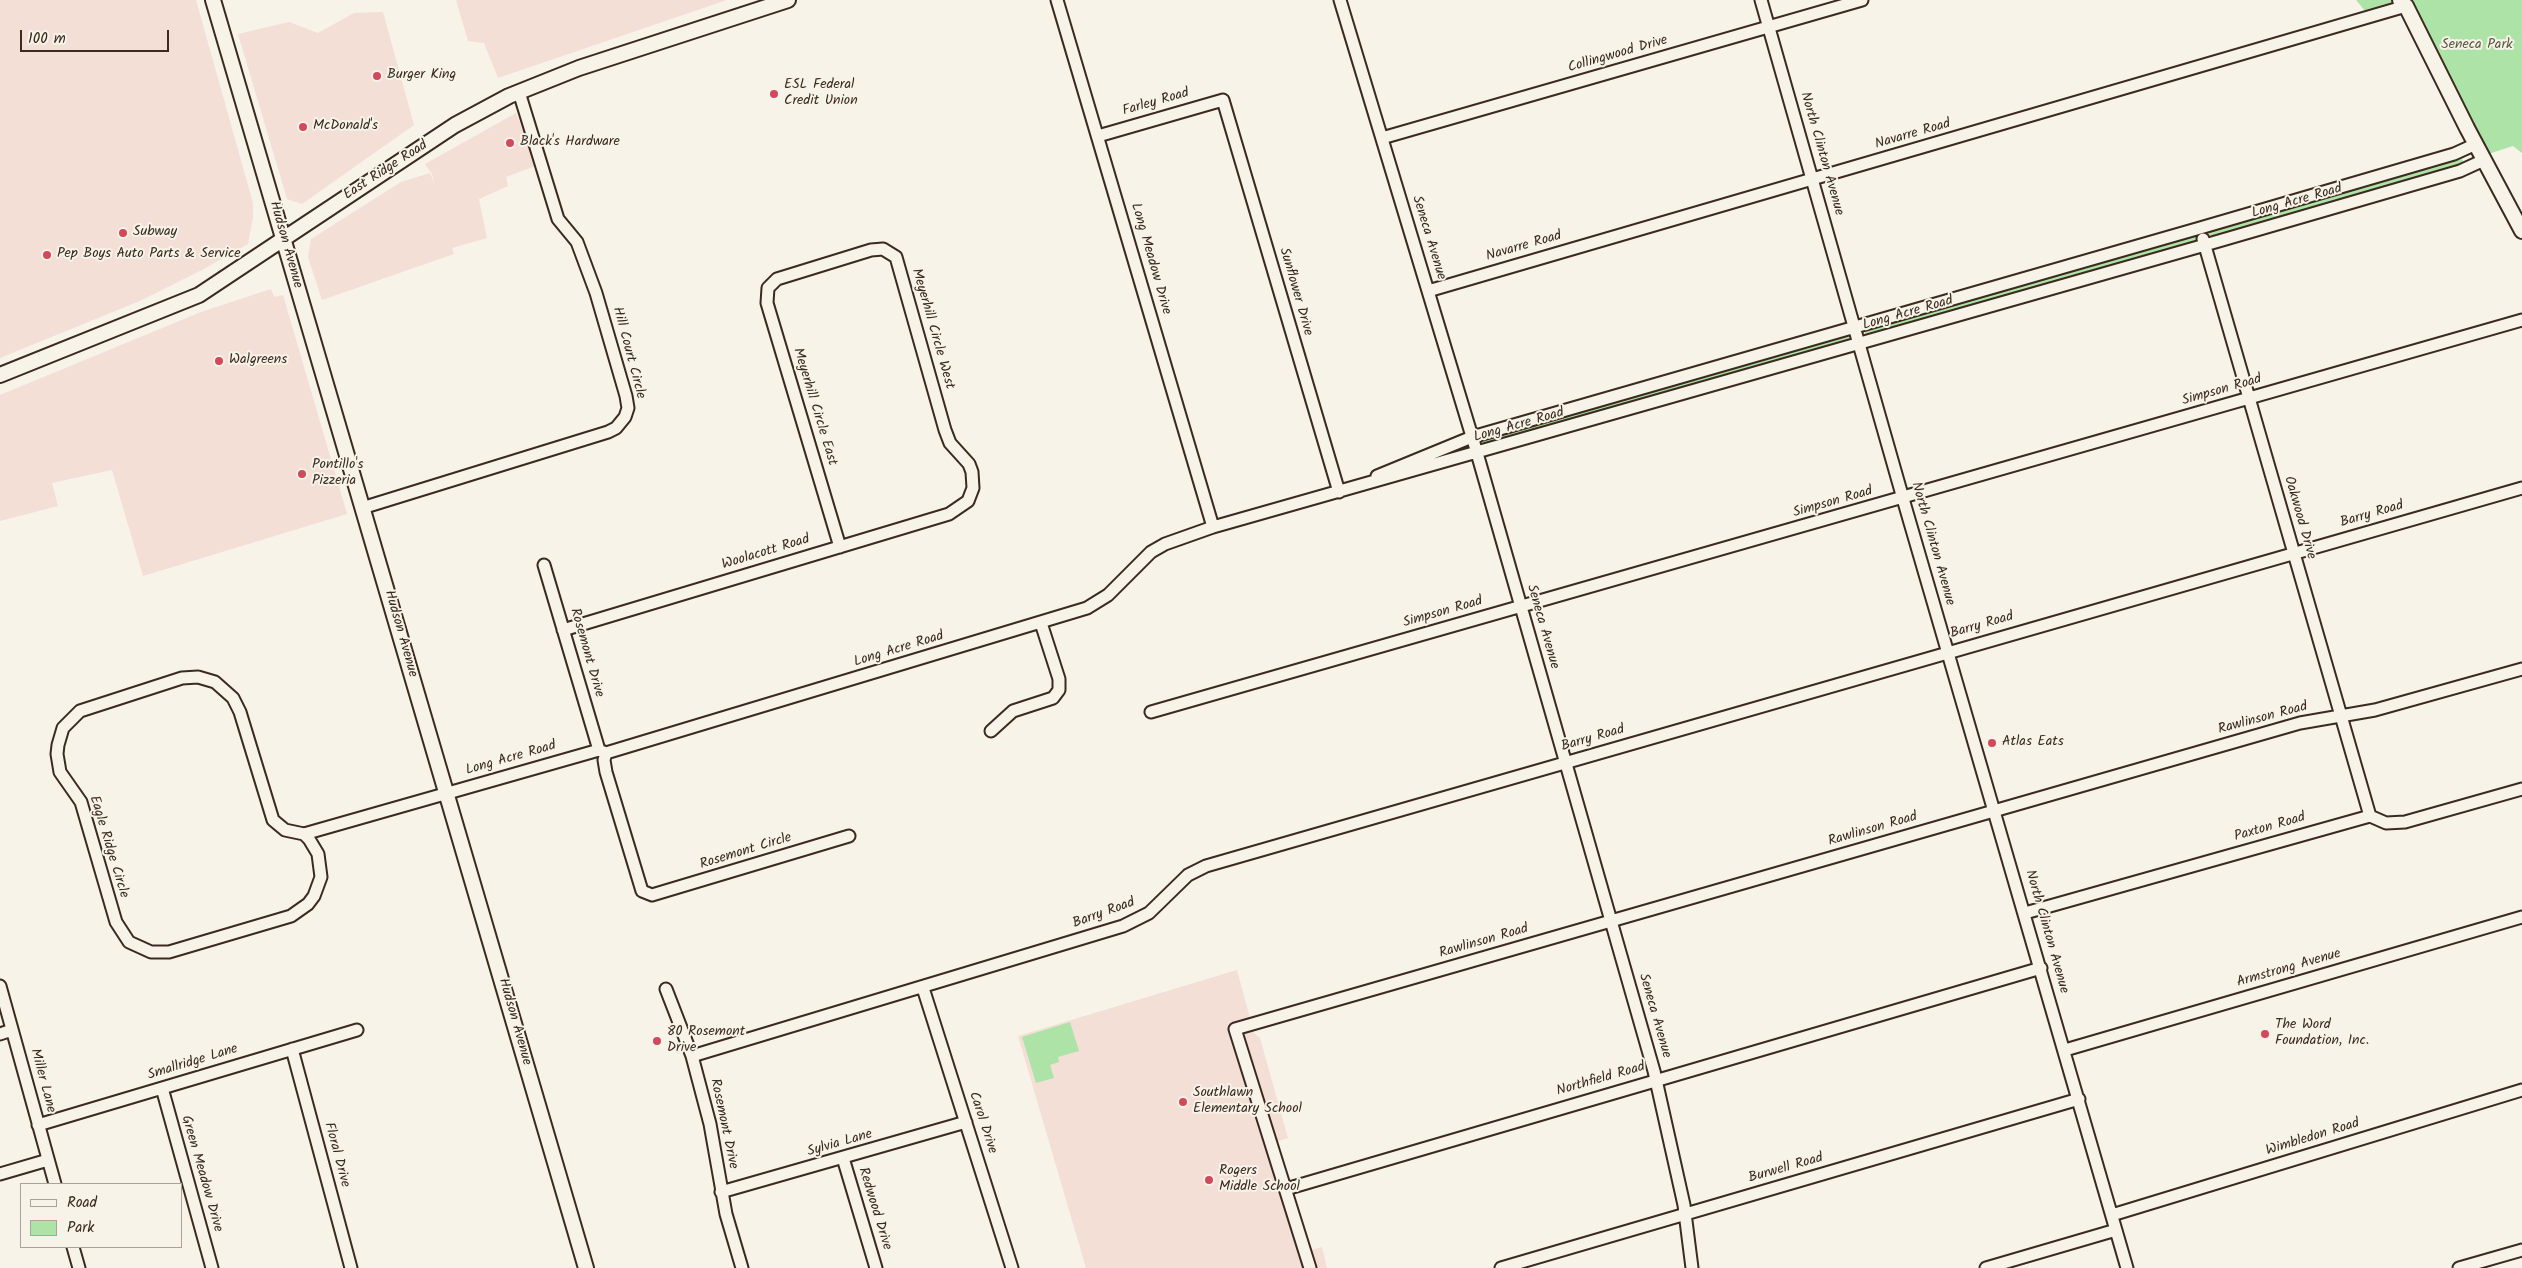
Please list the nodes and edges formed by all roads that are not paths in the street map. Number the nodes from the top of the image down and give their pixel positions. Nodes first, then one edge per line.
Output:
1 (213, 0) edge
2 (788, 0) edge
3 (1057, 0) edge
4 (1340, 0) edge
5 (1761, 0) edge
6 (1862, 0) edge
7 (2405, 2) edge
8 (1769, 27) junction
9 (519, 92) junction
10 (1223, 100) joint
11 (1098, 136) junction
12 (1382, 138) junction
13 (2480, 153) junction
14 (1812, 180) junction
15 (2200, 228) junction
16 (2522, 231) edge
17 (283, 238) junction
18 (2205, 245) junction
19 (777, 279) joint
20 (1428, 291) junction
21 (2522, 320) edge
22 (1855, 327) junction
23 (1860, 344) junction
24 (0, 375) edge
25 (2250, 398) junction
26 (1475, 445) junction
27 (2522, 488) edge
28 (1339, 492) junction
29 (971, 495) joint
30 (1903, 499) junction
31 (362, 508) junction
32 (1213, 527) junction
33 (840, 547) junction
34 (2293, 553) junction
35 (544, 565) dead end
36 (1521, 607) junction
37 (1041, 623) junction
38 (564, 630) junction
39 (1948, 652) junction
40 (2522, 669) edge
41 (1151, 712) dead end
42 (2340, 716) junction
43 (990, 731) dead end
44 (602, 752) junction
45 (1566, 763) junction
46 (2522, 789) edge
47 (447, 793) junction
48 (1995, 810) junction
49 (2370, 816) junction
50 (304, 834) junction
51 (849, 836) dead end
52 (652, 896) joint
53 (2025, 913) junction
54 (2522, 917) edge
55 (1611, 922) junction
56 (2041, 968) junction
57 (0, 986) edge
58 (923, 988) junction
59 (666, 989) dead end
60 (12, 1030) junction
61 (357, 1030) dead end
62 (0, 1034) edge
63 (292, 1049) junction
64 (2065, 1050) junction
65 (692, 1056) junction
66 (1656, 1080) junction
67 (162, 1088) junction
68 (2522, 1090) edge
69 (2079, 1099) junction
70 (966, 1122) junction
71 (38, 1125) junction
72 (843, 1158) junction
73 (48, 1160) junction
74 (0, 1174) edge
75 (55, 1183) edge
76 (1286, 1189) junction
77 (721, 1192) junction
78 (1686, 1214) junction
79 (2112, 1215) junction
80 (2116, 1230) junction
81 (72, 1248) edge
82 (2522, 1250) edge
83 (79, 1268) edge
84 (212, 1268) edge
85 (351, 1268) edge
86 (586, 1268) edge
87 (742, 1268) edge
88 (876, 1268) edge
89 (1012, 1268) edge
90 (1310, 1268) edge
91 (1501, 1268) edge
92 (1692, 1268) edge
93 (1986, 1268) edge
94 (2127, 1268) edge
95 (2459, 1268) edge

1 - 17 main road, Hudson Avenue
2 - 9 main road, East Ridge Road
3 - 11 street, Long Meadow Drive
4 - 12 street, Seneca Avenue
5 - 8 street, North Clinton Avenue
6 - 8 street, Collingwood Drive
7 - 13 main road
7 - 14 street, Navarre Road
8 - 12 street, Collingwood Drive
8 - 14 street, North Clinton Avenue
9 - 17 main road, East Ridge Road
9 - 31 street, Hill Court Circle
10 - 11 street, Farley Road
10 - 28 street, Sunflower Drive
11 - 32 street, Long Meadow Drive
12 - 20 street, Seneca Avenue
13 - 15 street, Long Acre Road
13 - 16 main road
13 - 18 street, Long Acre Road
14 - 20 street, Navarre Road
14 - 22 street, North Clinton Avenue
15 - 18 street, Oakwood Drive
15 - 22 street, Long Acre Road
17 - 24 main road, East Ridge Road
17 - 31 main road, Hudson Avenue
18 - 23 street, Long Acre Road
18 - 25 street, Oakwood Drive
19 - 29 street, Meyerhill Circle West
19 - 33 street, Meyerhill Circle East
20 - 26 street, Seneca Avenue
21 - 25 street, Simpson Road
22 - 23 street, North Clinton Avenue
22 - 26 street, Long Acre Road
23 - 26 street, Long Acre Road
23 - 30 street, North Clinton Avenue
25 - 30 street, Simpson Road
25 - 34 street, Oakwood Drive
26 - 28 street, Long Acre Road
26 - 28 street, Long Acre Road
26 - 36 street, Seneca Avenue
27 - 34 street, Barry Road
28 - 32 street, Long Acre Road
29 - 33 street, Woolacott Road
30 - 36 street, Simpson Road
30 - 39 street, North Clinton Avenue
31 - 47 main road, Hudson Avenue
32 - 37 street, Long Acre Road
33 - 38 street, Woolacott Road
34 - 39 street, Barry Road
34 - 42 street, Oakwood Drive
35 - 38 street, Rosemont Drive
36 - 41 street, Simpson Road
36 - 45 street, Seneca Avenue
37 - 43 street
37 - 44 street, Long Acre Road
38 - 44 street, Rosemont Drive
39 - 45 street, Barry Road
39 - 48 street, North Clinton Avenue
40 - 42 street, Rawlinson Road
42 - 48 street, Rawlinson Road
42 - 49 street, Oakwood Drive
44 - 47 street, Long Acre Road
44 - 52 street, Rosemont Drive
45 - 55 street, Seneca Avenue
45 - 58 street, Barry Road
46 - 49 street
47 - 50 street
47 - 86 main road, Hudson Avenue
48 - 53 street, North Clinton Avenue
48 - 55 street, Rawlinson Road
49 - 53 street, Paxton Road
50 - 50 street, Eagle Ridge Circle
51 - 52 street, Rosemont Circle
53 - 56 street, North Clinton Avenue
54 - 64 street, Armstrong Avenue
55 - 66 street, Seneca Avenue
55 - 76 street, Rawlinson Road
56 - 64 street, North Clinton Avenue
56 - 66 street, Northfield Road
57 - 60 street, Miller Lane
58 - 65 street, Barry Road
58 - 70 street, Carol Drive
59 - 65 street, Rosemont Drive
60 - 62 street
60 - 71 street, Miller Lane
61 - 63 street, Smallridge Lane
63 - 67 street, Smallridge Lane
63 - 85 street, Floral Drive
64 - 69 street, North Clinton Avenue
65 - 77 street, Rosemont Drive
66 - 76 street, Northfield Road
66 - 78 street, Seneca Avenue
67 - 71 street, Smallridge Lane
67 - 84 street, Green Meadow Drive
68 - 79 street, Wimbledon Road
69 - 78 street, Burwell Road
69 - 79 street, North Clinton Avenue
70 - 72 street, Sylvia Lane
70 - 89 street, Carol Drive
71 - 73 street, Miller Lane
72 - 77 street, Sylvia Lane
72 - 88 street, Redwood Drive
73 - 74 street
73 - 75 street, Miller Lane
76 - 90 street
77 - 87 street, Rosemont Drive
78 - 91 street, Burwell Road
78 - 92 street, Seneca Avenue
79 - 80 street, North Clinton Avenue
80 - 93 street
80 - 94 street, North Clinton Avenue
81 - 83 street
82 - 95 street

